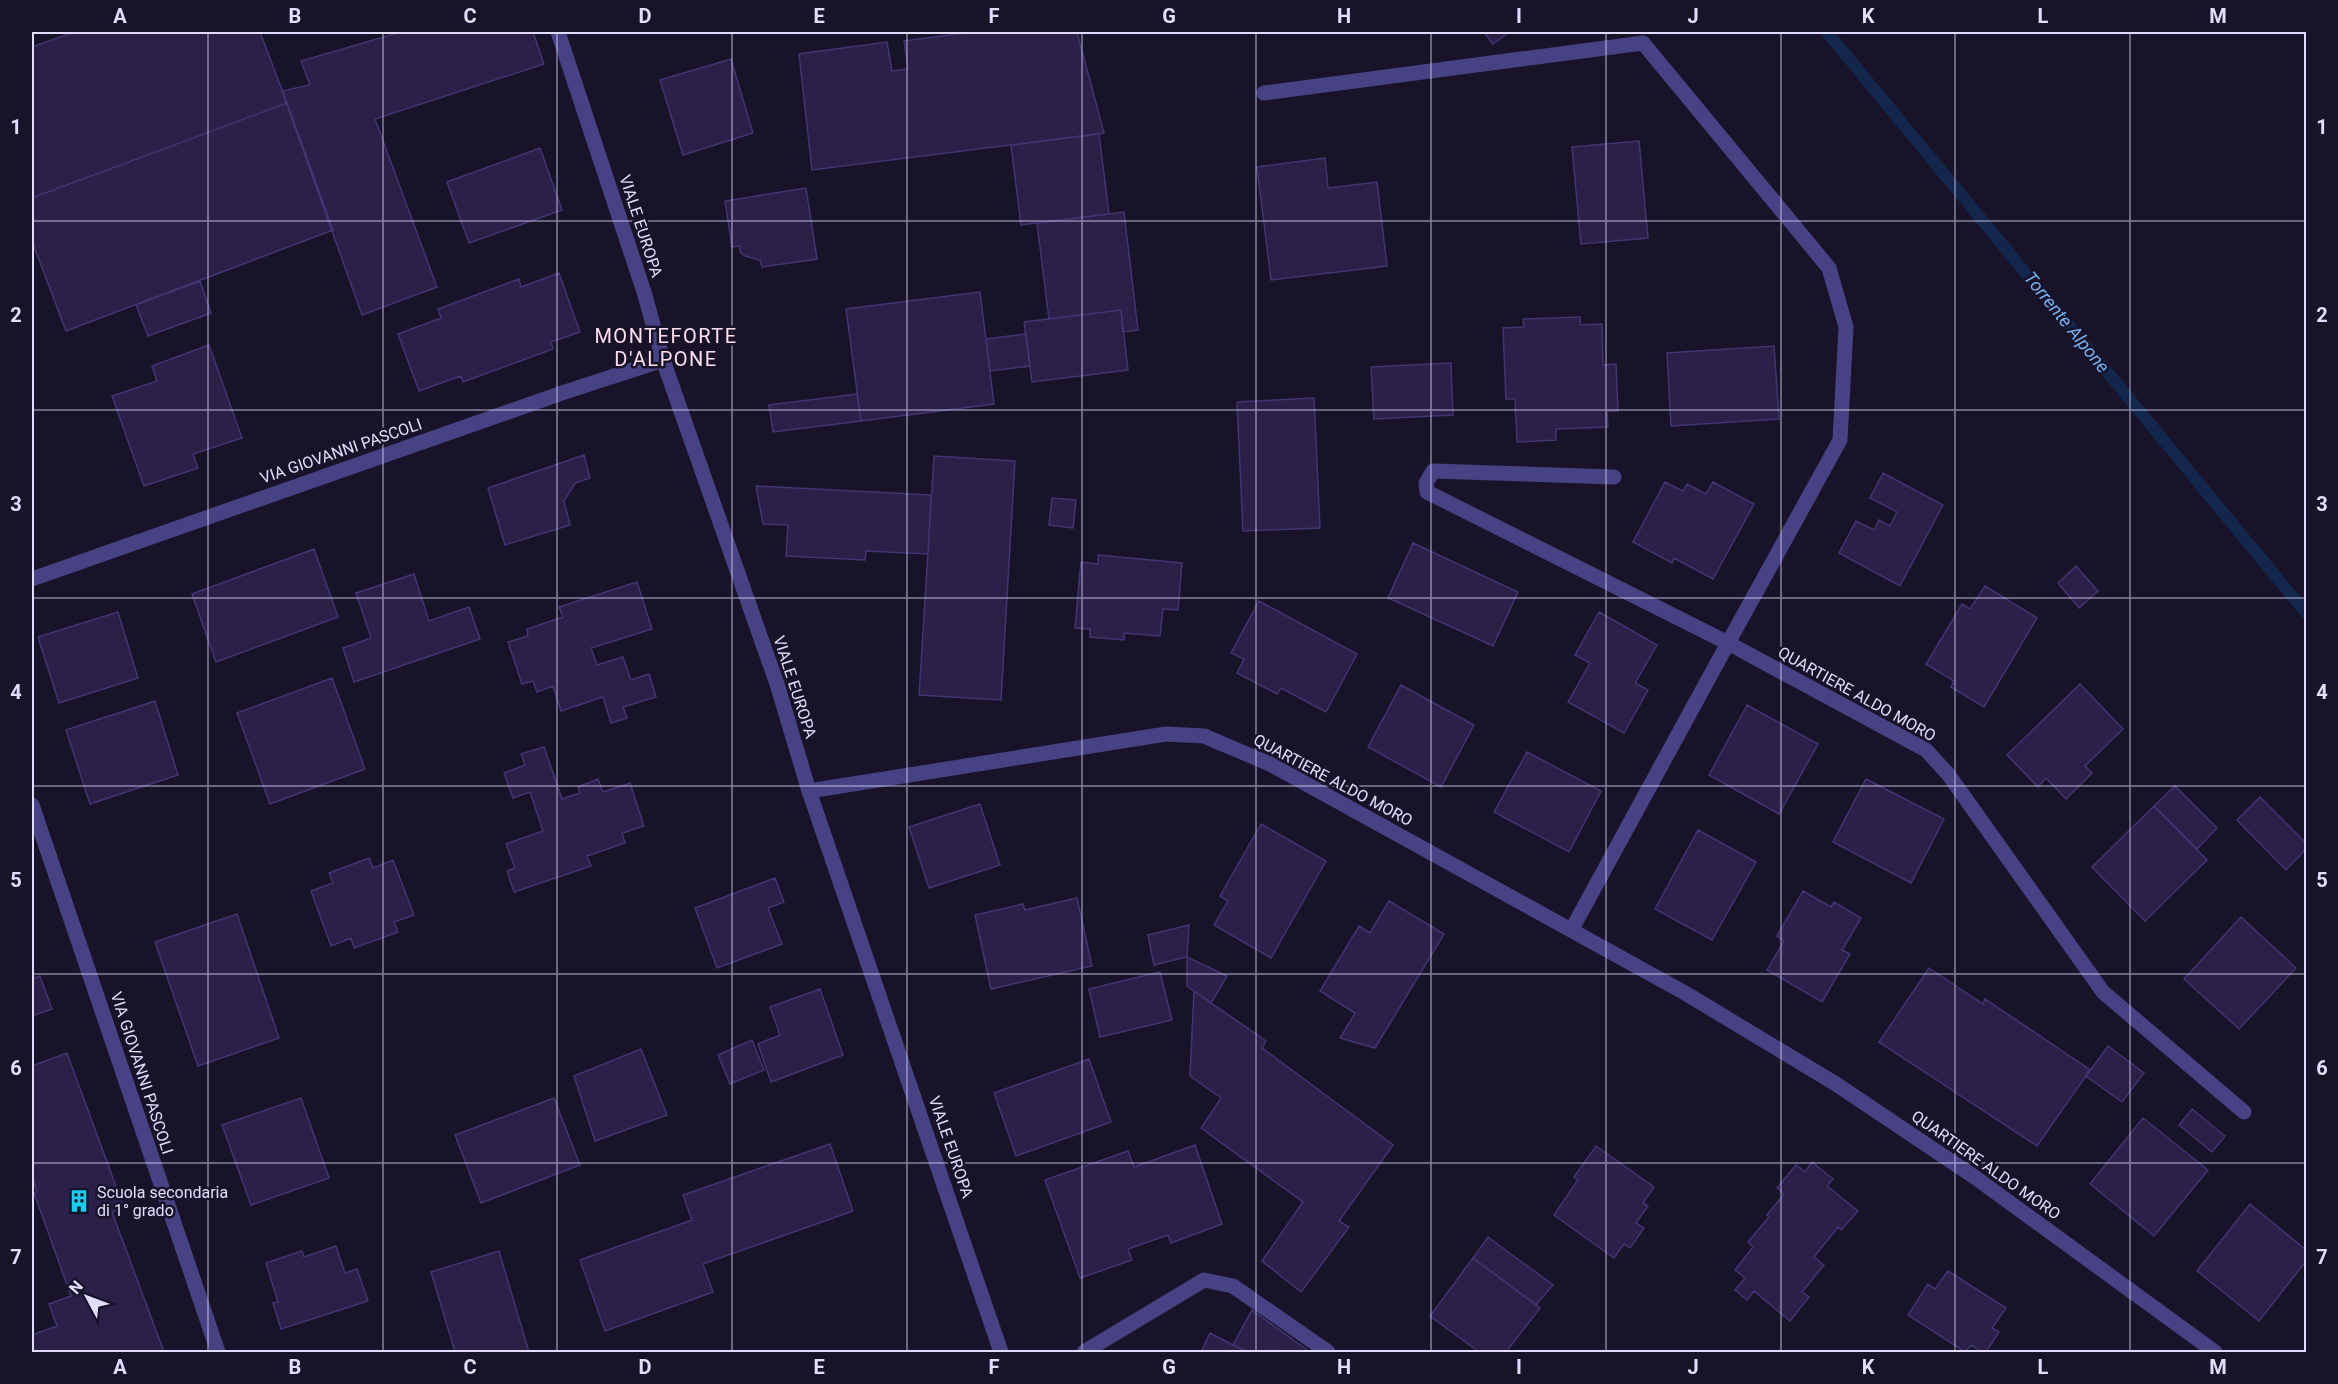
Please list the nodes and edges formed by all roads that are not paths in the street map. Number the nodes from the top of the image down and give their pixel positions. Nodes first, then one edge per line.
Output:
1 (558, 32) edge
2 (1264, 93) dead end
3 (663, 360) junction
4 (1614, 477) dead end
5 (32, 579) edge
6 (1728, 643) junction
7 (809, 791) junction
8 (32, 805) edge
9 (1572, 929) junction
10 (2244, 1112) dead end
11 (218, 1353) edge
12 (1001, 1353) edge
13 (1084, 1353) edge
14 (1328, 1353) edge
15 (2215, 1353) edge

1 - 3 street, VIALE EUROPA
2 - 6 street
3 - 5 street, VIA GIOVANNI PASCOLI
3 - 7 street, VIALE EUROPA
4 - 6 street, QUARTIERE ALDO MORO
6 - 9 street
6 - 10 street, QUARTIERE ALDO MORO
7 - 9 street, QUARTIERE ALDO MORO
7 - 12 street, VIALE EUROPA
8 - 11 street, VIA GIOVANNI PASCOLI
9 - 15 street, QUARTIERE ALDO MORO
13 - 14 street

